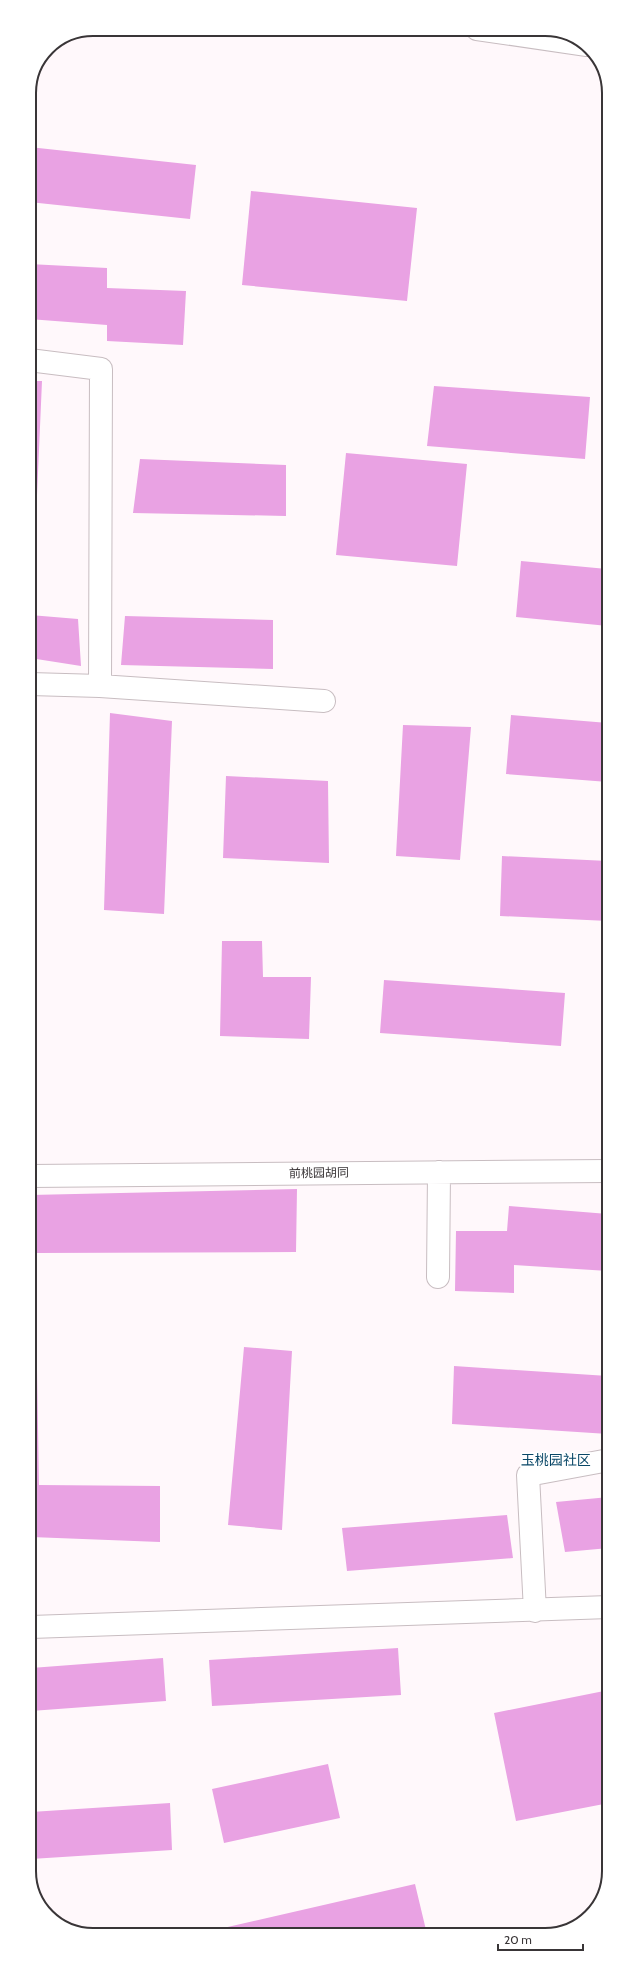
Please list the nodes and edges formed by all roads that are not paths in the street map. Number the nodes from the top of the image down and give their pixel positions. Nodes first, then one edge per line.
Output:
1 (525, 36) edge
2 (571, 43) edge
3 (36, 361) edge
4 (36, 684) edge
5 (100, 686) junction
6 (324, 701) dead end
7 (602, 1166) edge
8 (439, 1172) junction
9 (36, 1176) edge
10 (438, 1277) dead end
11 (602, 1461) edge
12 (602, 1607) edge
13 (535, 1611) junction
14 (36, 1626) edge

1 - 2 street
3 - 5 street
4 - 5 street
5 - 6 street
7 - 8 street, 前桃园胡同
8 - 9 street, 前桃园胡同
8 - 10 street
11 - 13 street
12 - 13 street
13 - 14 street

